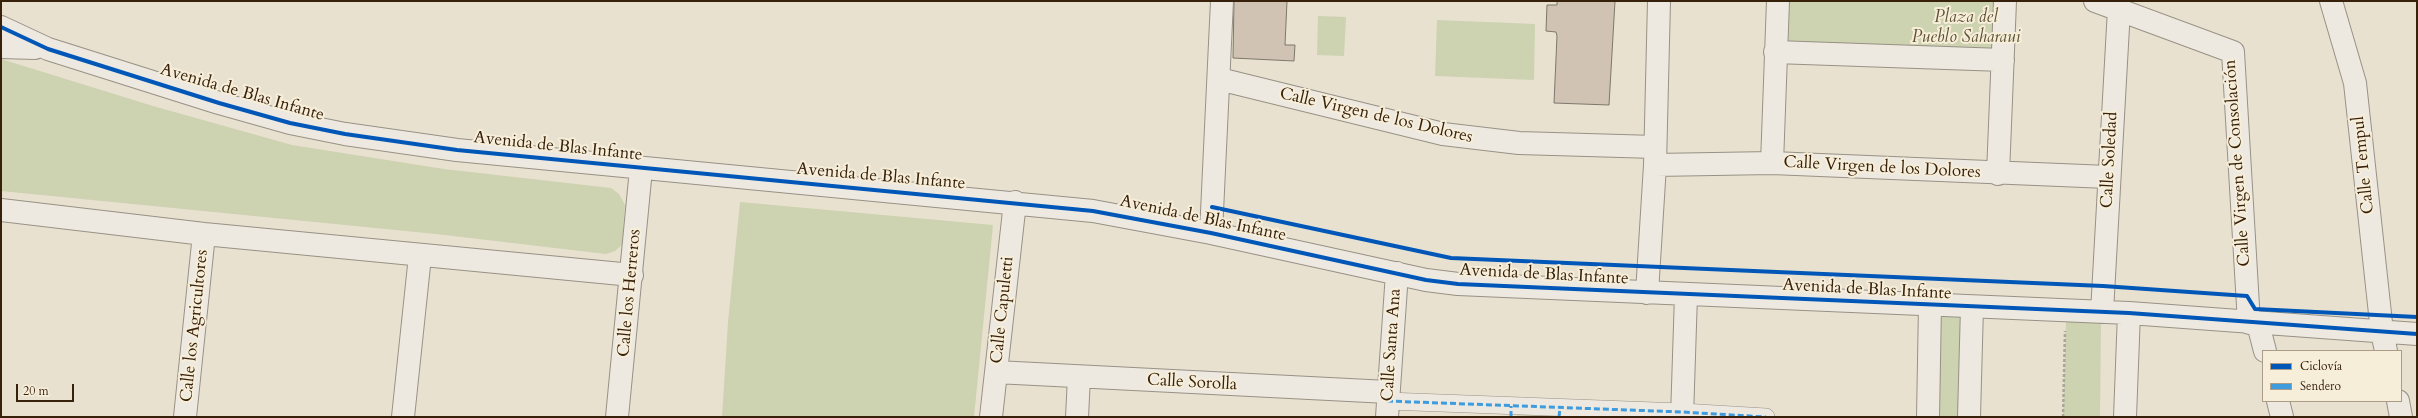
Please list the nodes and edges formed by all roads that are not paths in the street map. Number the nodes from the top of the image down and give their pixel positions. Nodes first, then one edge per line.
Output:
1 (1222, 1) edge
2 (1659, 1) edge
3 (1778, 1) edge
4 (2005, 1) edge
5 (2095, 1) edge
6 (2331, 1) edge
7 (2134, 9) edge
8 (1, 26) edge
9 (1, 47) edge
10 (48, 49) junction
11 (1776, 52) junction
12 (2003, 60) junction
13 (1219, 79) junction
14 (1655, 156) junction
15 (1772, 164) junction
16 (641, 169) junction
17 (1998, 174) junction
18 (2108, 177) junction
19 (1015, 202) junction
20 (1, 210) edge
21 (1211, 233) junction
22 (204, 234) junction
23 (420, 256) junction
24 (632, 274) junction
25 (1397, 274) junction
26 (1647, 293) junction
27 (1686, 295) junction
28 (1930, 305) junction
29 (1972, 307) junction
30 (2102, 312) junction
31 (2129, 313) junction
32 (2253, 323) junction
33 (2417, 334) edge
34 (2384, 342) edge
35 (2265, 350) edge
36 (996, 372) junction
37 (1079, 377) junction
38 (2278, 402) edge
39 (2398, 402) edge
40 (1387, 403) edge
41 (1511, 411) edge
42 (1559, 413) edge
43 (1682, 414) edge
44 (185, 417) edge
45 (403, 417) edge
46 (617, 417) edge
47 (991, 417) edge
48 (1077, 417) edge
49 (1766, 417) edge
50 (1928, 417) edge
51 (1969, 417) edge
52 (2125, 417) edge
53 (2282, 417) edge
54 (2401, 417) edge

1 - 13 street
2 - 14 street
3 - 11 street
4 - 12 street
5 - 7 street, Calle Virgen de Consolación
6 - 34 street, Calle Tempul
7 - 18 street, Calle Soledad
7 - 32 street, Calle Virgen de Consolación
8 - 10 street, Avenida de Blas Infante
9 - 10 street, Avenida de Blas Infante
10 - 16 street, Avenida de Blas Infante
11 - 12 street
11 - 15 street
12 - 17 street
13 - 14 street, Calle Virgen de los Dolores
13 - 21 street
14 - 15 street, Calle Virgen de los Dolores
14 - 26 street
15 - 17 street, Calle Virgen de los Dolores
16 - 19 street, Avenida de Blas Infante
16 - 24 street, Calle los Herreros
17 - 18 street, Calle Virgen de los Dolores
18 - 30 street, Calle Soledad
19 - 21 street, Avenida de Blas Infante
19 - 36 street, Calle Capuletti
20 - 22 street
21 - 25 street, Avenida de Blas Infante
22 - 23 street
22 - 44 street, Calle los Agricultores
23 - 24 street
23 - 45 street
24 - 46 street, Calle los Herreros
25 - 26 street, Avenida de Blas Infante
25 - 40 street, Calle Santa Ana
26 - 27 street, Avenida de Blas Infante
27 - 28 street, Avenida de Blas Infante
27 - 43 street
28 - 29 street, Avenida de Blas Infante
28 - 50 street
29 - 30 street, Avenida de Blas Infante
29 - 51 street
30 - 31 street, Avenida de Blas Infante
31 - 32 street, Avenida de Blas Infante
31 - 52 street
32 - 34 street, Avenida de Blas Infante
32 - 35 street
33 - 34 street, Avenida de Blas Infante
36 - 37 street, Calle Sorolla
36 - 47 street, Calle Capuletti
37 - 40 street, Calle Sorolla
37 - 48 street
38 - 53 street
39 - 54 street
40 - 41 street
41 - 42 street
42 - 43 street
43 - 49 street

